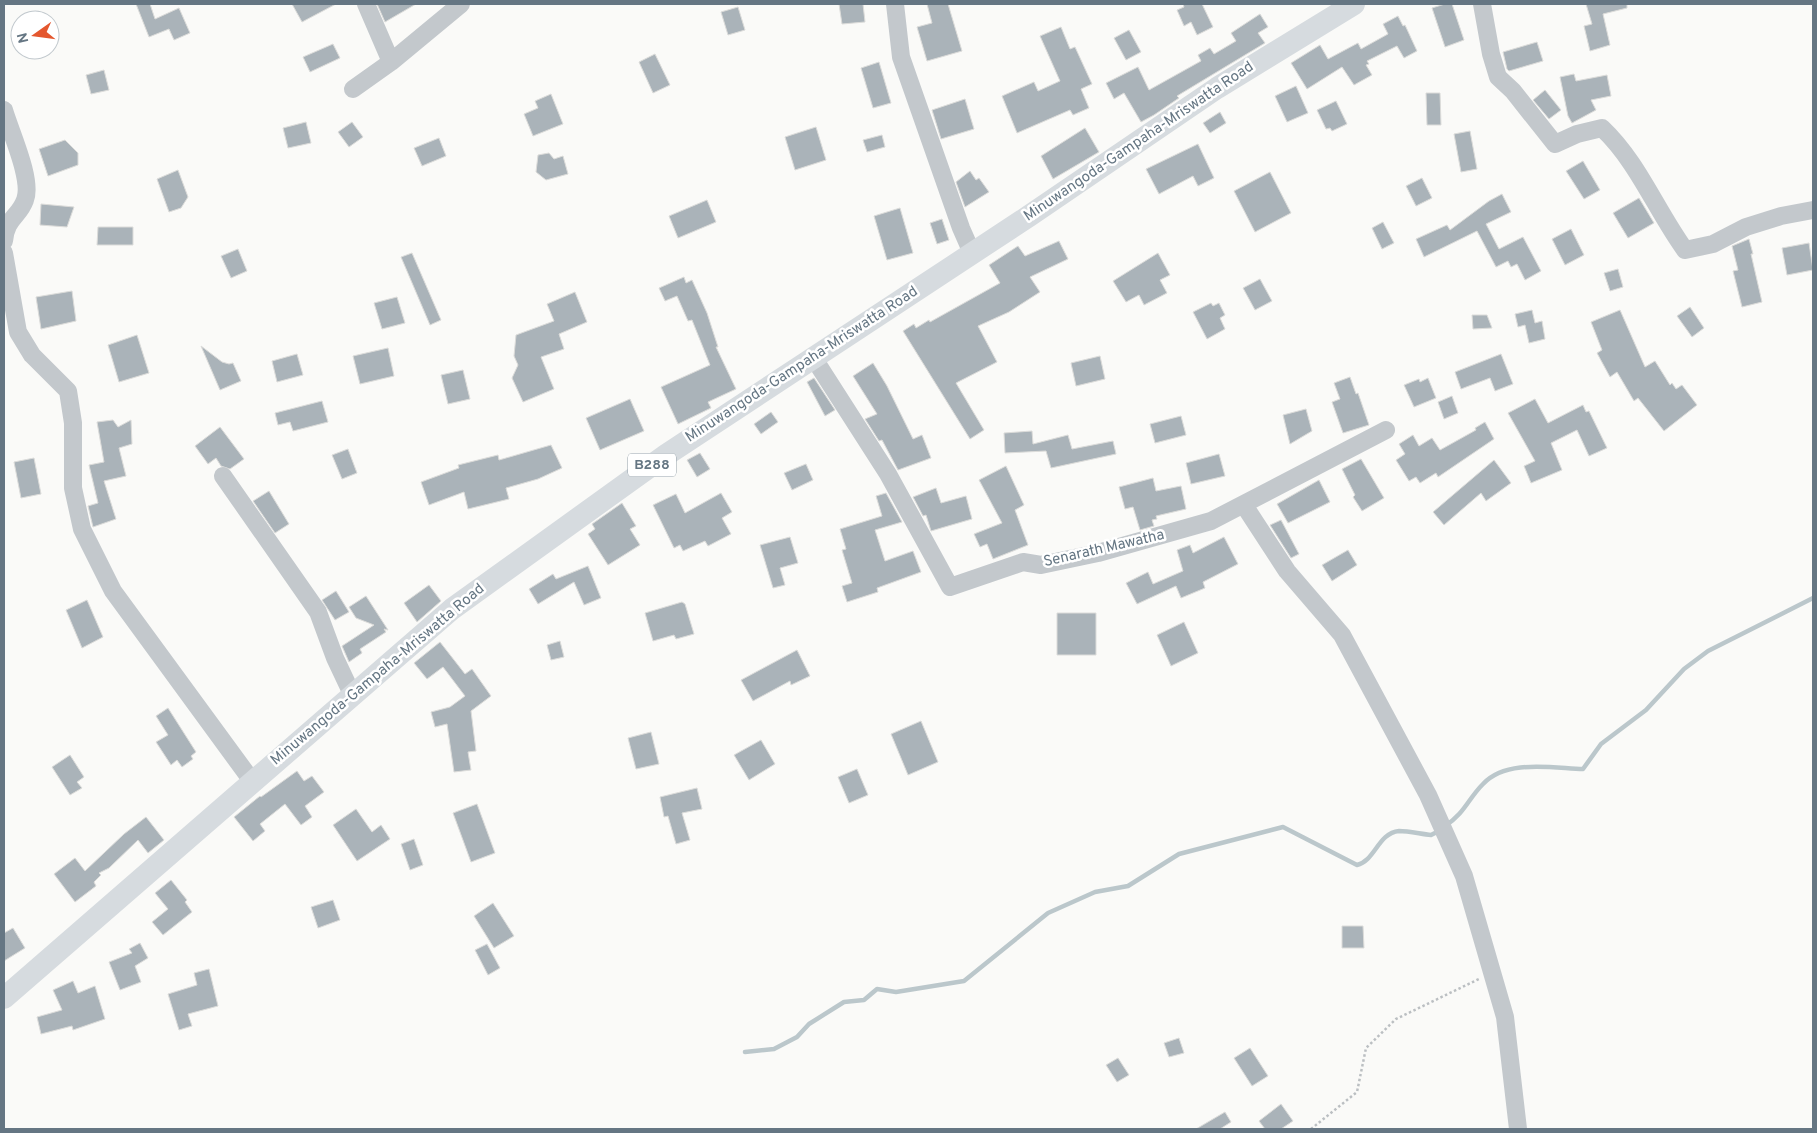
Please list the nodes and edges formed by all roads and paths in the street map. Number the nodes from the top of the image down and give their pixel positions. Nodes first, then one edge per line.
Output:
1 (366, 4) edge
2 (460, 4) edge
3 (895, 4) edge
4 (1354, 4) edge
5 (1482, 4) edge
6 (391, 62) junction
7 (353, 89) dead end
8 (4, 110) edge
9 (1813, 210) edge
10 (4, 241) edge
11 (4, 253) edge
12 (972, 253) junction
13 (813, 358) junction
14 (1386, 430) dead end
15 (223, 476) dead end
16 (1244, 505) junction
17 (352, 694) junction
18 (252, 781) junction
19 (1494, 971) junction
20 (4, 998) edge
21 (1311, 1129) edge
22 (1518, 1129) edge

1 - 6 street
2 - 6 street
3 - 12 street
4 - 12 main road, Minuwangoda-Gampaha-Mriswatta Road / B288
5 - 9 street
6 - 7 street
8 - 10 street
11 - 18 street
12 - 13 main road, Minuwangoda-Gampaha-Mriswatta Road / B288
13 - 16 street, Senarath Mawatha
13 - 17 main road, Minuwangoda-Gampaha-Mriswatta Road / B288
14 - 16 street, Senarath Mawatha
15 - 17 street
16 - 19 street
17 - 18 main road, Minuwangoda-Gampaha-Mriswatta Road / B288
18 - 20 main road, Minuwangoda-Gampaha-Mriswatta Road / B288
19 - 21 path
19 - 22 street

